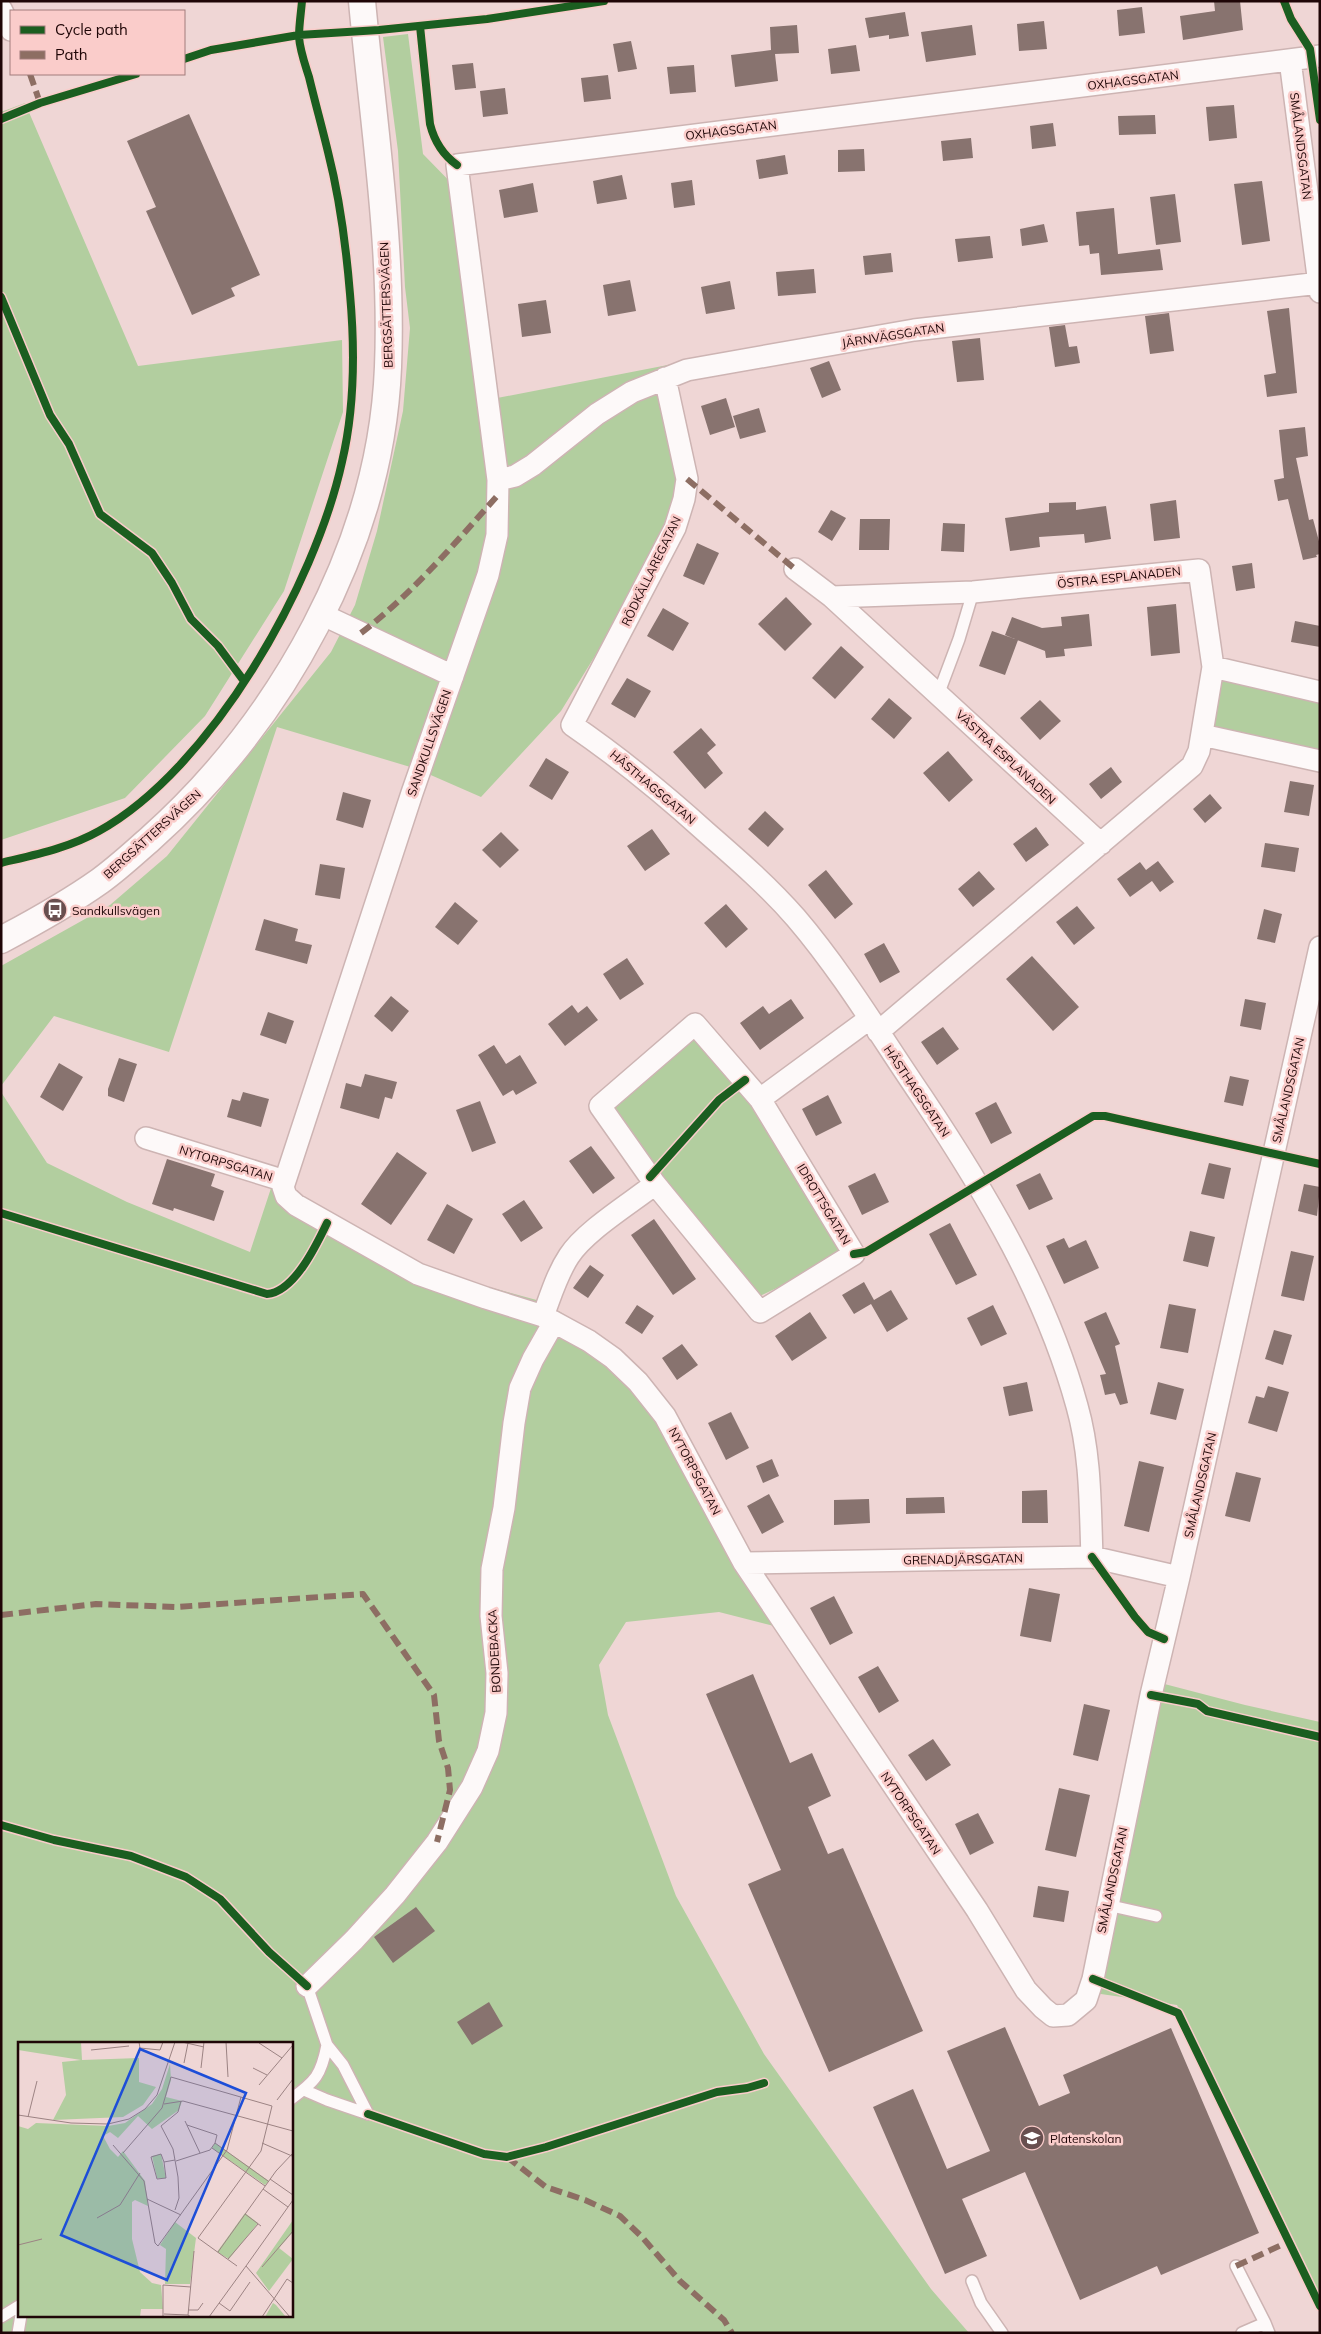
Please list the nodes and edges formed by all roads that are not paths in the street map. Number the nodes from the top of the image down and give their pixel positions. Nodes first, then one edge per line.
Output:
1 (362, 1) edge
2 (1, 10) edge
3 (10, 28) edge
4 (1320, 56) edge
5 (1290, 60) junction
6 (1319, 286) edge
7 (665, 378) junction
8 (498, 480) junction
9 (795, 569) dead end
10 (973, 592) junction
11 (832, 597) junction
12 (321, 614) junction
13 (1213, 667) junction
14 (452, 676) junction
15 (1320, 692) edge
16 (938, 694) junction
17 (572, 725) joint
18 (1202, 735) junction
19 (1320, 761) edge
20 (1101, 844) junction
21 (1, 940) edge
22 (1320, 947) edge
23 (874, 1026) junction
24 (760, 1099) junction
25 (146, 1138) dead end
26 (285, 1181) junction
27 (655, 1184) junction
28 (548, 1319) junction
29 (1092, 1558) junction
30 (744, 1563) junction
31 (1179, 1577) junction
32 (1107, 1905) junction
33 (1156, 1916) dead end
34 (307, 1986) joint
35 (1068, 2015) joint
36 (327, 2045) junction
37 (304, 2090) junction
38 (292, 2098) edge
39 (1236, 2266) dead end
40 (972, 2281) dead end
41 (18, 2307) edge
42 (21, 2316) edge
43 (1, 2317) edge
44 (1267, 2328) edge
45 (18, 2333) edge
46 (1002, 2333) edge
47 (1242, 2333) edge

1 - 12 street, BERGSÄTTERSVÄGEN
2 - 3 street
4 - 5 street, OXHAGSGATAN
5 - 6 street, SMÅLANDSGATAN
5 - 8 street, OXHAGSGATAN
6 - 7 street, JÄRNVÄGSGATAN
7 - 8 street, JÄRNVÄGSGATAN
7 - 17 street, RÖDKÄLLAREGATAN
8 - 14 street, SANDKULLSVÄGEN
9 - 11 street, VÄSTRA ESPLANADEN
10 - 11 street, ÖSTRA ESPLANADEN
10 - 13 street, ÖSTRA ESPLANADEN
10 - 16 lane
11 - 16 street, VÄSTRA ESPLANADEN
12 - 14 street, SANDKULLSVÄGEN
12 - 21 street, BERGSÄTTERSVÄGEN
13 - 15 street
13 - 18 street
14 - 26 street, SANDKULLSVÄGEN
16 - 20 street, VÄSTRA ESPLANADEN
17 - 23 street, HÄSTHAGSGATAN
18 - 19 street
18 - 20 street
20 - 23 street
22 - 31 street, SMÅLANDSGATAN
23 - 24 street
23 - 29 street, HÄSTHAGSGATAN
24 - 27 street, IDROTTSGATAN
24 - 27 street, IDROTTSGATAN
25 - 26 street, NYTORPSGATAN
26 - 28 street, NYTORPSGATAN
27 - 28 street
28 - 30 street, NYTORPSGATAN
28 - 34 street, BONDEBACKA
29 - 30 street, GRENADJÄRSGATAN
29 - 31 street, GRENADJÄRSGATAN
30 - 35 street, NYTORPSGATAN
31 - 32 street, SMÅLANDSGATAN
32 - 33 lane
32 - 35 street, SMÅLANDSGATAN
34 - 36 lane
36 - 37 lane
36 - 37 lane
37 - 38 lane
39 - 44 lane
40 - 46 lane
41 - 43 lane
42 - 45 lane
44 - 47 lane

